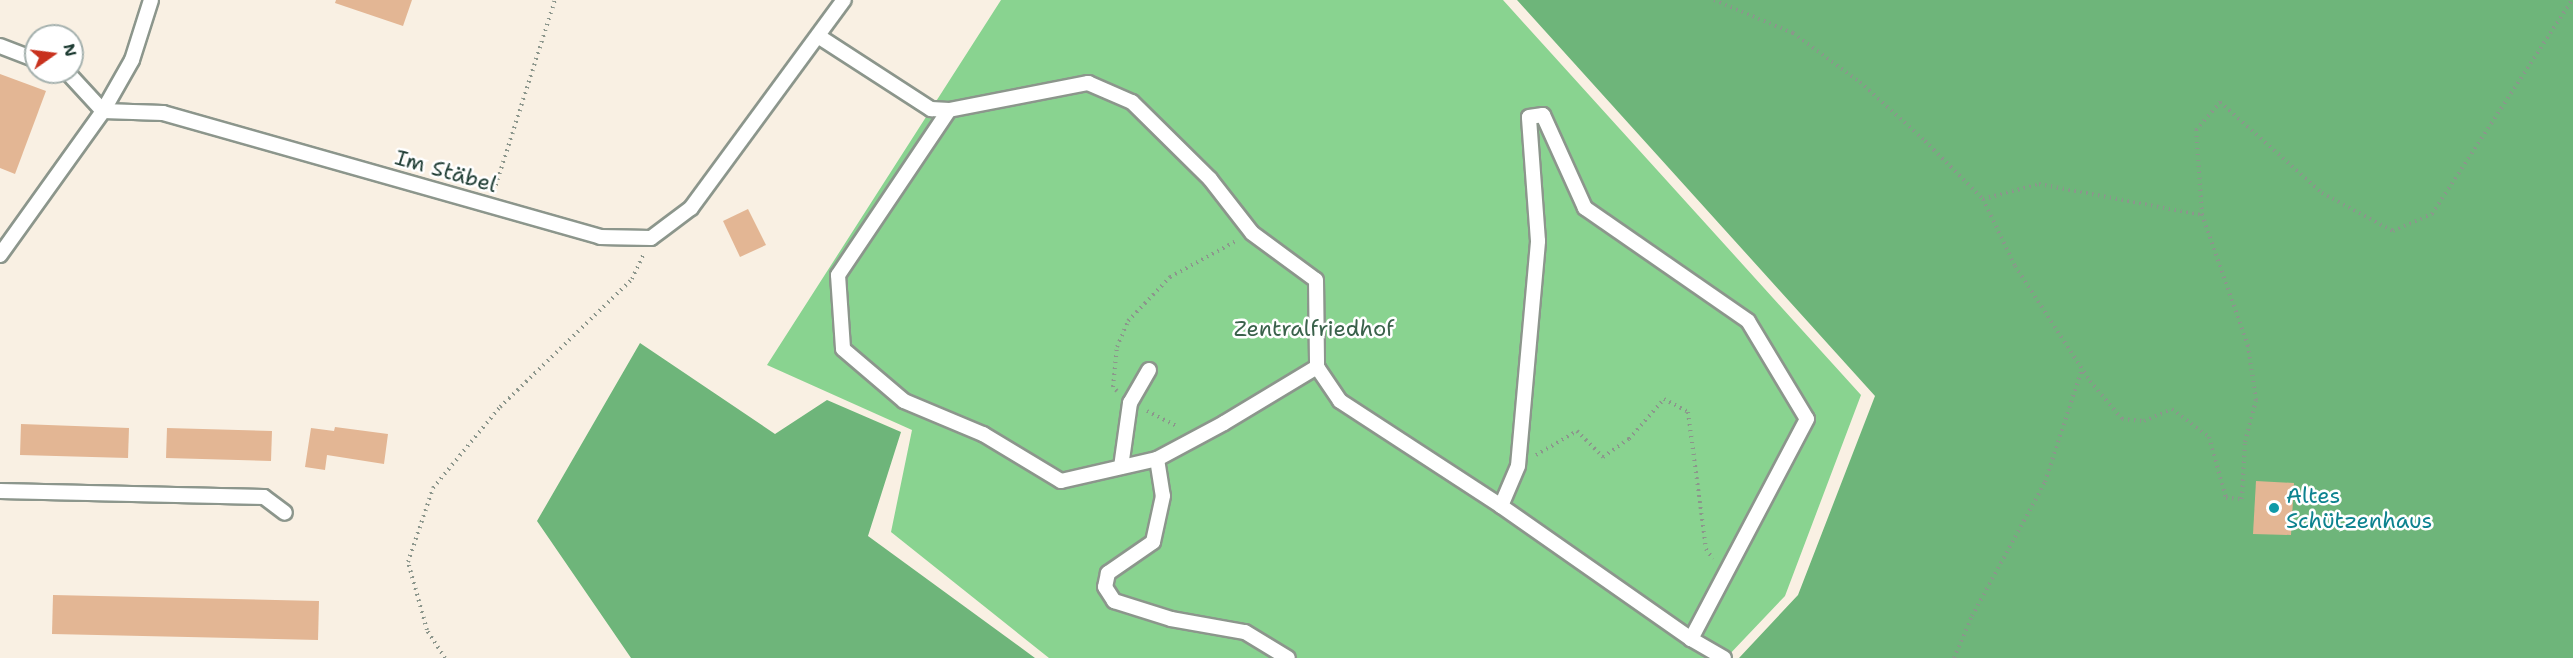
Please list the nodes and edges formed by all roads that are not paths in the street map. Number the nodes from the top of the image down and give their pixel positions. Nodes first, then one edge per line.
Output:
1 (151, 0) edge
2 (844, 0) edge
3 (818, 36) junction
4 (0, 46) edge
5 (24, 55) edge
6 (78, 84) edge
7 (949, 110) junction
8 (103, 111) junction
9 (0, 255) edge
10 (1317, 367) junction
11 (1149, 370) dead end
12 (1157, 459) junction
13 (1120, 467) junction
14 (0, 491) edge
15 (1501, 506) junction
16 (285, 513) dead end
17 (1691, 639) junction
18 (1288, 658) edge
19 (1724, 658) edge

1 - 8 lane
2 - 3 lane
3 - 7 lane
3 - 8 lane, Im Stäbel
4 - 5 lane
6 - 8 lane
7 - 10 lane
7 - 13 lane
8 - 9 lane
10 - 12 lane
10 - 15 lane
11 - 13 lane
12 - 13 lane
12 - 18 lane
14 - 16 lane
15 - 17 lane
15 - 17 lane
17 - 19 lane

